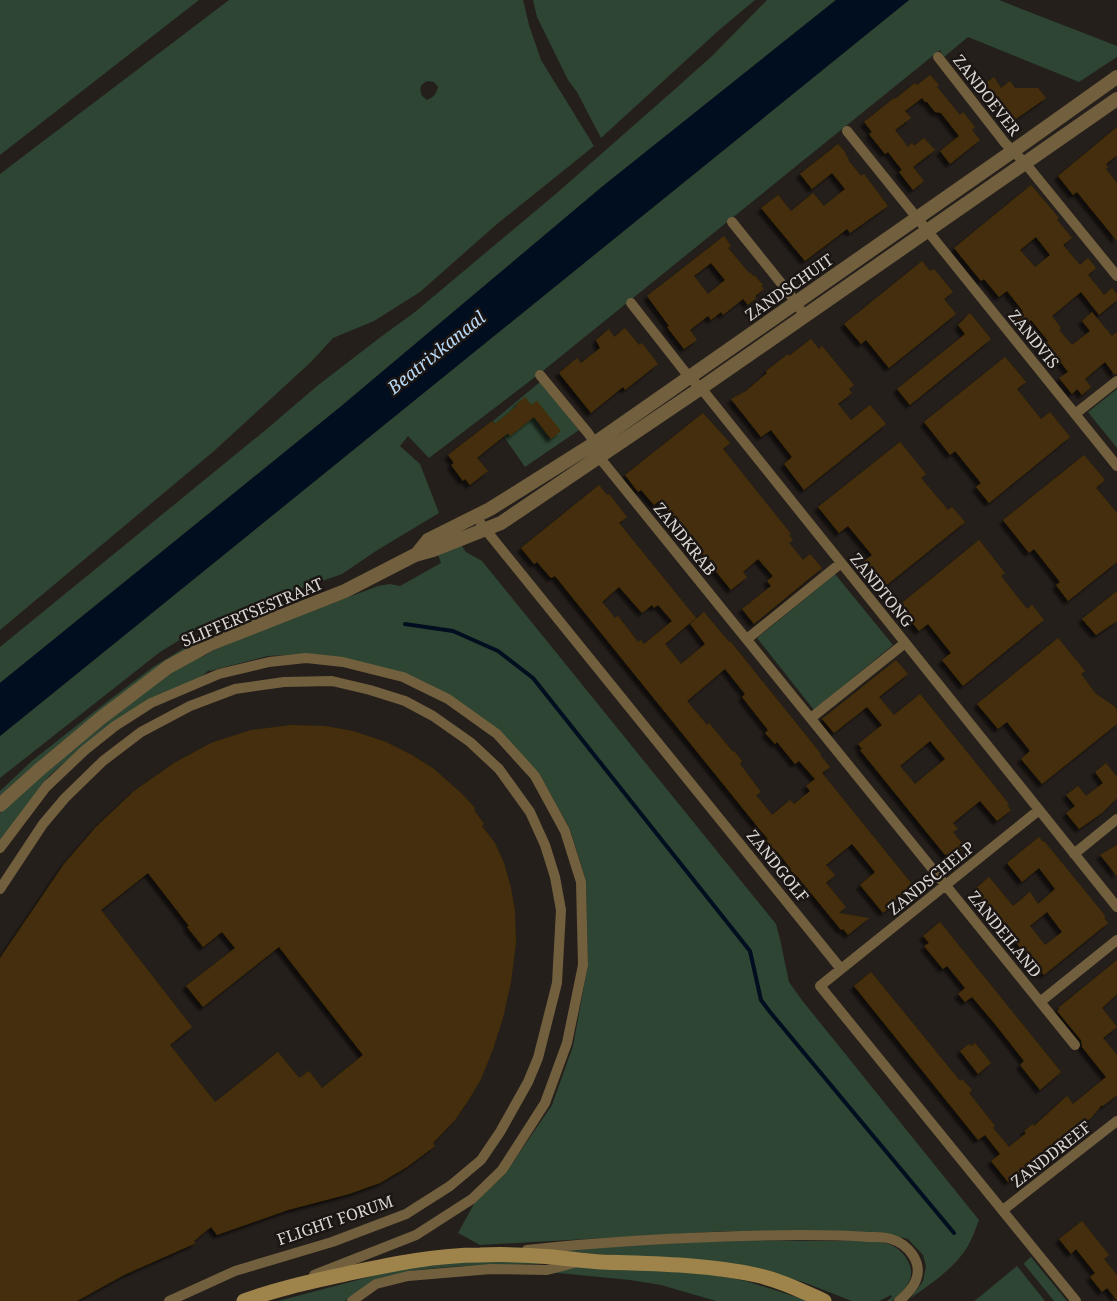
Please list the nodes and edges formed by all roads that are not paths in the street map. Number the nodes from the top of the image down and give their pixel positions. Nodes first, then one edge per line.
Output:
1 (938, 57) dead end
2 (1117, 77) edge
3 (1117, 99) edge
4 (847, 130) dead end
5 (1013, 151) junction
6 (1025, 163) junction
7 (916, 218) junction
8 (732, 222) dead end
9 (927, 231) junction
10 (1117, 276) edge
11 (631, 303) dead end
12 (795, 303) junction
13 (804, 315) junction
14 (540, 375) dead end
15 (689, 377) junction
16 (1117, 381) edge
17 (701, 388) junction
18 (1075, 414) junction
19 (595, 442) junction
20 (599, 457) junction
21 (1117, 466) edge
22 (476, 517) junction
23 (486, 530) junction
24 (415, 555) junction
25 (841, 562) junction
26 (747, 639) junction
27 (905, 643) junction
28 (811, 718) junction
29 (0, 805) edge
30 (1039, 810) junction
31 (1117, 819) edge
32 (0, 848) edge
33 (1074, 854) junction
34 (946, 885) junction
35 (0, 889) edge
36 (1117, 907) edge
37 (1117, 940) edge
38 (841, 969) junction
39 (1040, 1002) junction
40 (1076, 1045) dead end
41 (1117, 1121) edge
42 (1003, 1210) junction
43 (480, 1255) junction
44 (584, 1261) junction
45 (273, 1291) junction
46 (169, 1301) edge
47 (244, 1301) edge
48 (352, 1301) edge
49 (824, 1301) edge
50 (899, 1301) edge
51 (1076, 1301) edge

1 - 5 street, ZANDOEVER
2 - 5 street, ZANDSCHUIT
3 - 6 street, ZANDSCHUIT
4 - 7 street
5 - 6 street, ZANDOEVER
5 - 7 street, ZANDSCHUIT
6 - 9 street, ZANDSCHUIT
6 - 10 street, ZANDOEVER
7 - 9 street, ZANDVIS
7 - 12 street, ZANDSCHUIT
8 - 12 street
9 - 13 street, ZANDSCHUIT
9 - 18 street, ZANDVIS
11 - 15 street
12 - 13 street
12 - 15 street, ZANDSCHUIT
13 - 17 street, ZANDSCHUIT
14 - 19 street
15 - 17 street, ZANDTONG
15 - 19 street, ZANDSCHUIT
16 - 18 street
17 - 20 street, ZANDSCHUIT
17 - 25 street, ZANDTONG
18 - 21 street, ZANDVIS
19 - 20 street
19 - 22 street, ZANDSCHUIT
20 - 23 street, ZANDSCHUIT
20 - 26 street, ZANDKRAB
22 - 23 street, ZANDGOLF
22 - 24 street, SLIFFERTSESTRAAT
23 - 24 street, SLIFFERTSESTRAAT
23 - 38 street, ZANDGOLF
24 - 29 street, SLIFFERTSESTRAAT
25 - 26 street
25 - 27 street, ZANDTONG
26 - 28 street, ZANDKRAB
27 - 28 street
27 - 30 street, ZANDTONG
28 - 34 street, ZANDKRAB
30 - 33 street
30 - 34 street, ZANDSCHELP
31 - 33 street
32 - 45 street
33 - 36 street
34 - 38 street, ZANDSCHELP
34 - 39 street, ZANDEILAND
35 - 46 street, FLIGHT FORUM
37 - 39 street, ZANDEILAND
38 - 42 street
39 - 40 street, ZANDEILAND
41 - 42 street, ZANDDREEF
42 - 51 street
43 - 44 main road
43 - 45 main road
43 - 50 street
44 - 48 street
44 - 49 main road
45 - 47 main road

